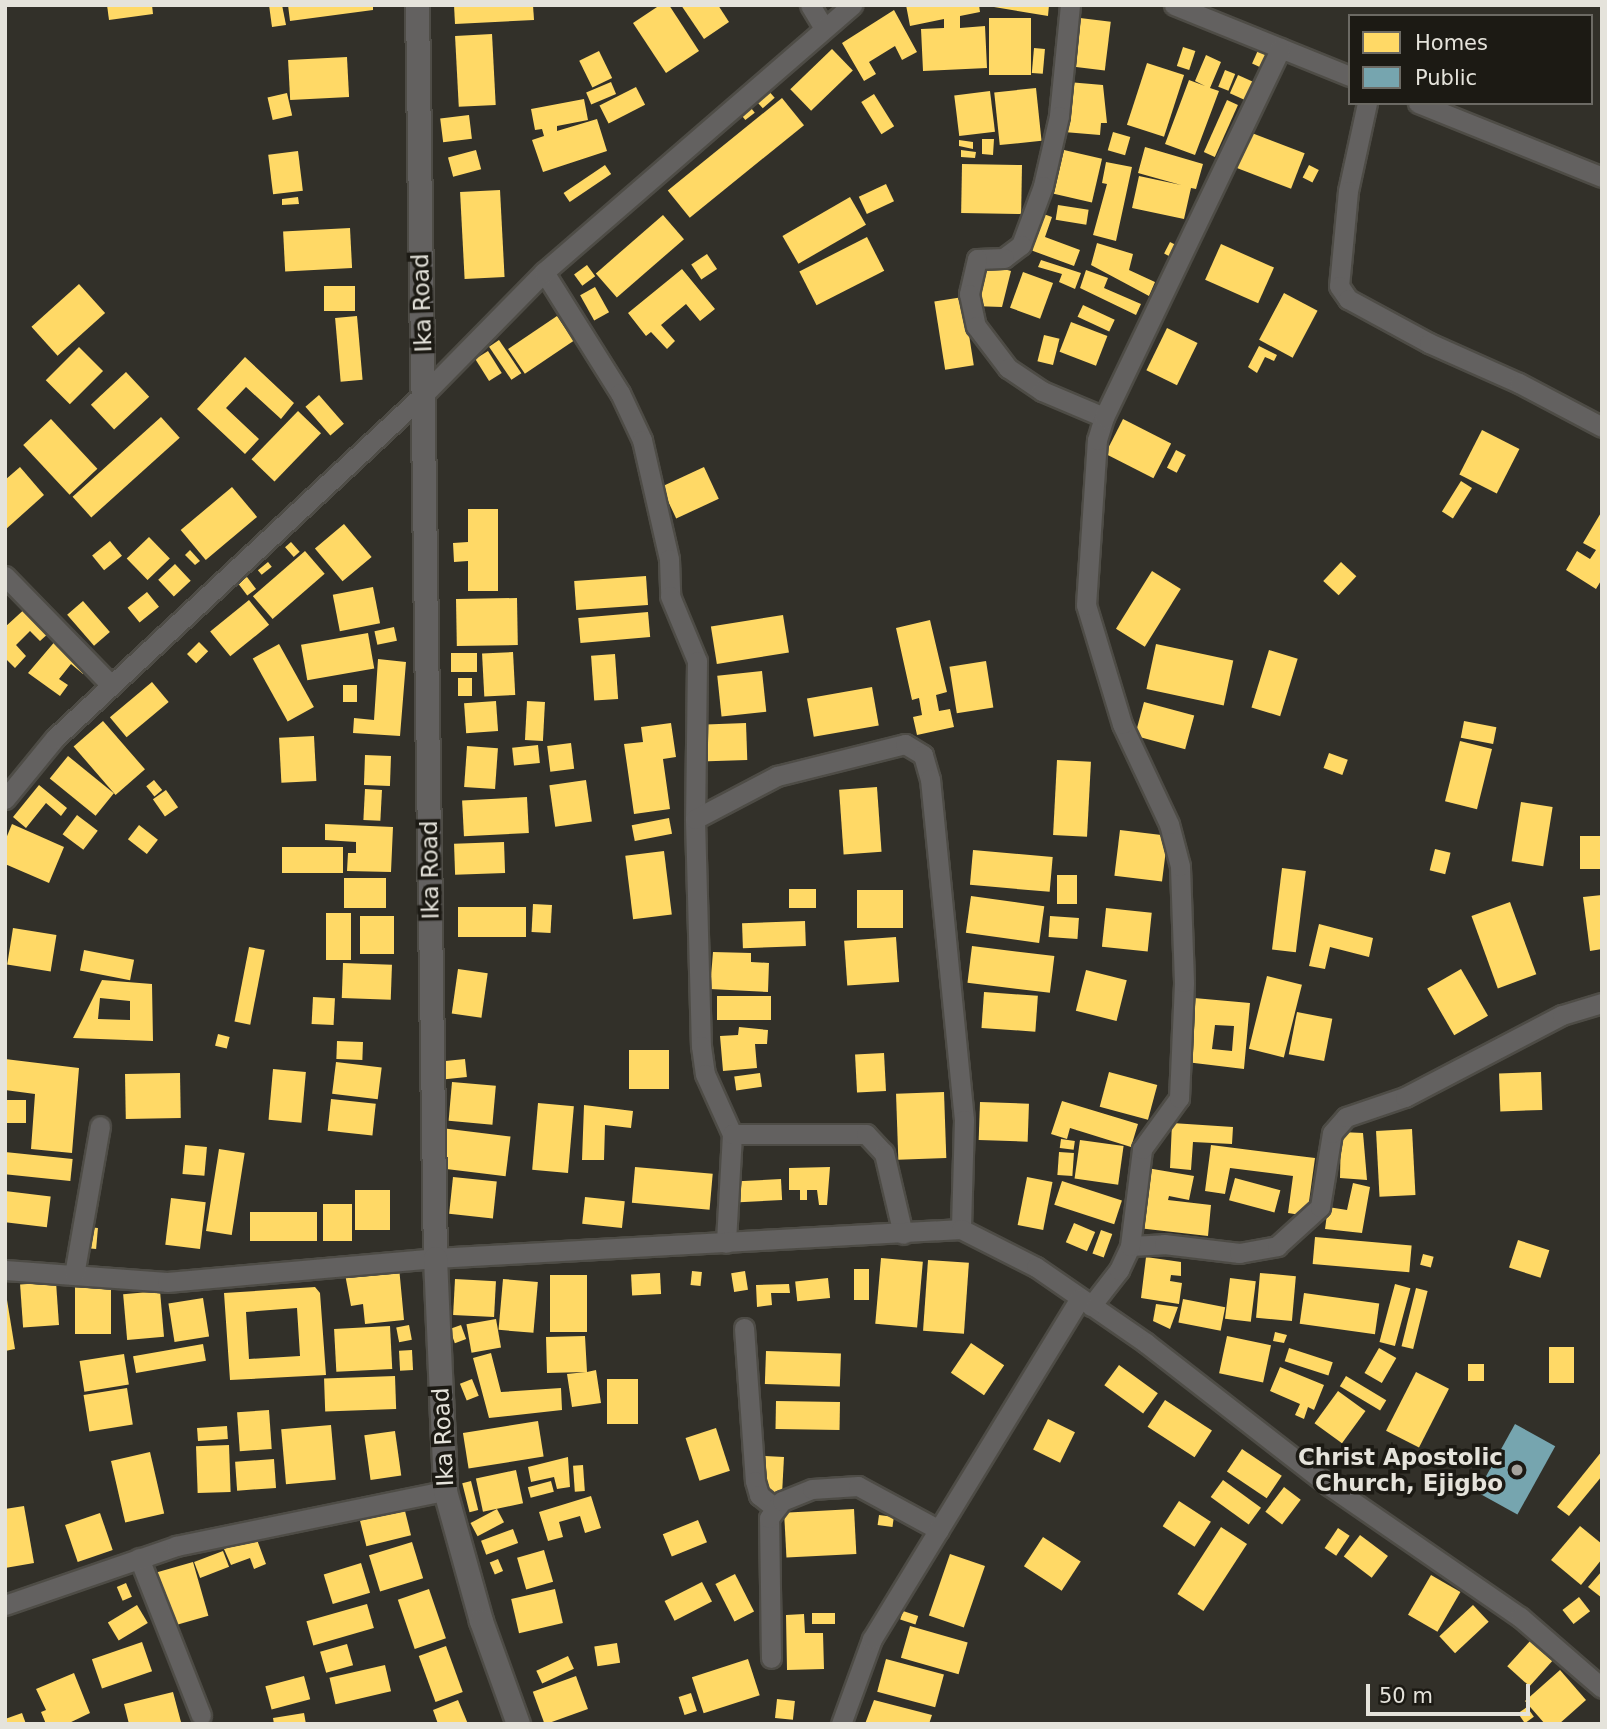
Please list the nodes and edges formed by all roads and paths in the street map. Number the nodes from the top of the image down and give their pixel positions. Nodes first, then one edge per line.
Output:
1 (417, 5) edge
2 (810, 5) edge
3 (852, 5) edge
4 (1070, 5) edge
5 (1174, 5) edge
6 (1230, 15) edge
7 (823, 27) junction
8 (1281, 48) junction
9 (1348, 75) edge
10 (1367, 105) edge
11 (1423, 105) edge
12 (1602, 177) edge
13 (544, 272) junction
14 (425, 393) junction
15 (1104, 417) junction
16 (1602, 427) edge
17 (5, 576) edge
18 (111, 685) junction
19 (13, 776) edge
20 (5, 799) edge
21 (695, 818) junction
22 (1602, 1003) edge
23 (100, 1126) dead end
24 (733, 1134) junction
25 (961, 1229) junction
26 (902, 1234) junction
27 (726, 1243) junction
28 (1130, 1246) junction
29 (435, 1258) junction
30 (5, 1270) edge
31 (74, 1275) junction
32 (1086, 1302) junction
33 (744, 1328) dead end
34 (445, 1491) junction
35 (775, 1508) junction
36 (939, 1530) junction
37 (139, 1558) junction
38 (5, 1605) edge
39 (771, 1658) dead end
40 (1602, 1688) edge
41 (201, 1715) dead end
42 (518, 1724) edge
43 (841, 1724) edge

1 - 14 street, Ika Road
2 - 7 street
3 - 7 street
4 - 15 street
5 - 6 street
6 - 8 street
7 - 13 street
8 - 9 street
8 - 15 street
10 - 16 street
11 - 12 street
13 - 14 street
13 - 21 street
14 - 18 street
14 - 29 street, Ika Road
15 - 28 street
17 - 18 street
18 - 19 street
19 - 20 street
21 - 24 street
21 - 25 street
22 - 28 street
23 - 31 street
24 - 26 street
24 - 27 street
25 - 26 street
25 - 32 street
26 - 27 street
27 - 29 street
28 - 32 street
29 - 31 street
29 - 34 street, Ika Road
30 - 31 street
32 - 36 street
32 - 40 street
33 - 35 street
34 - 37 street
34 - 42 street, Ika Road
35 - 36 street
35 - 39 street
36 - 43 street
37 - 38 street
37 - 41 street

